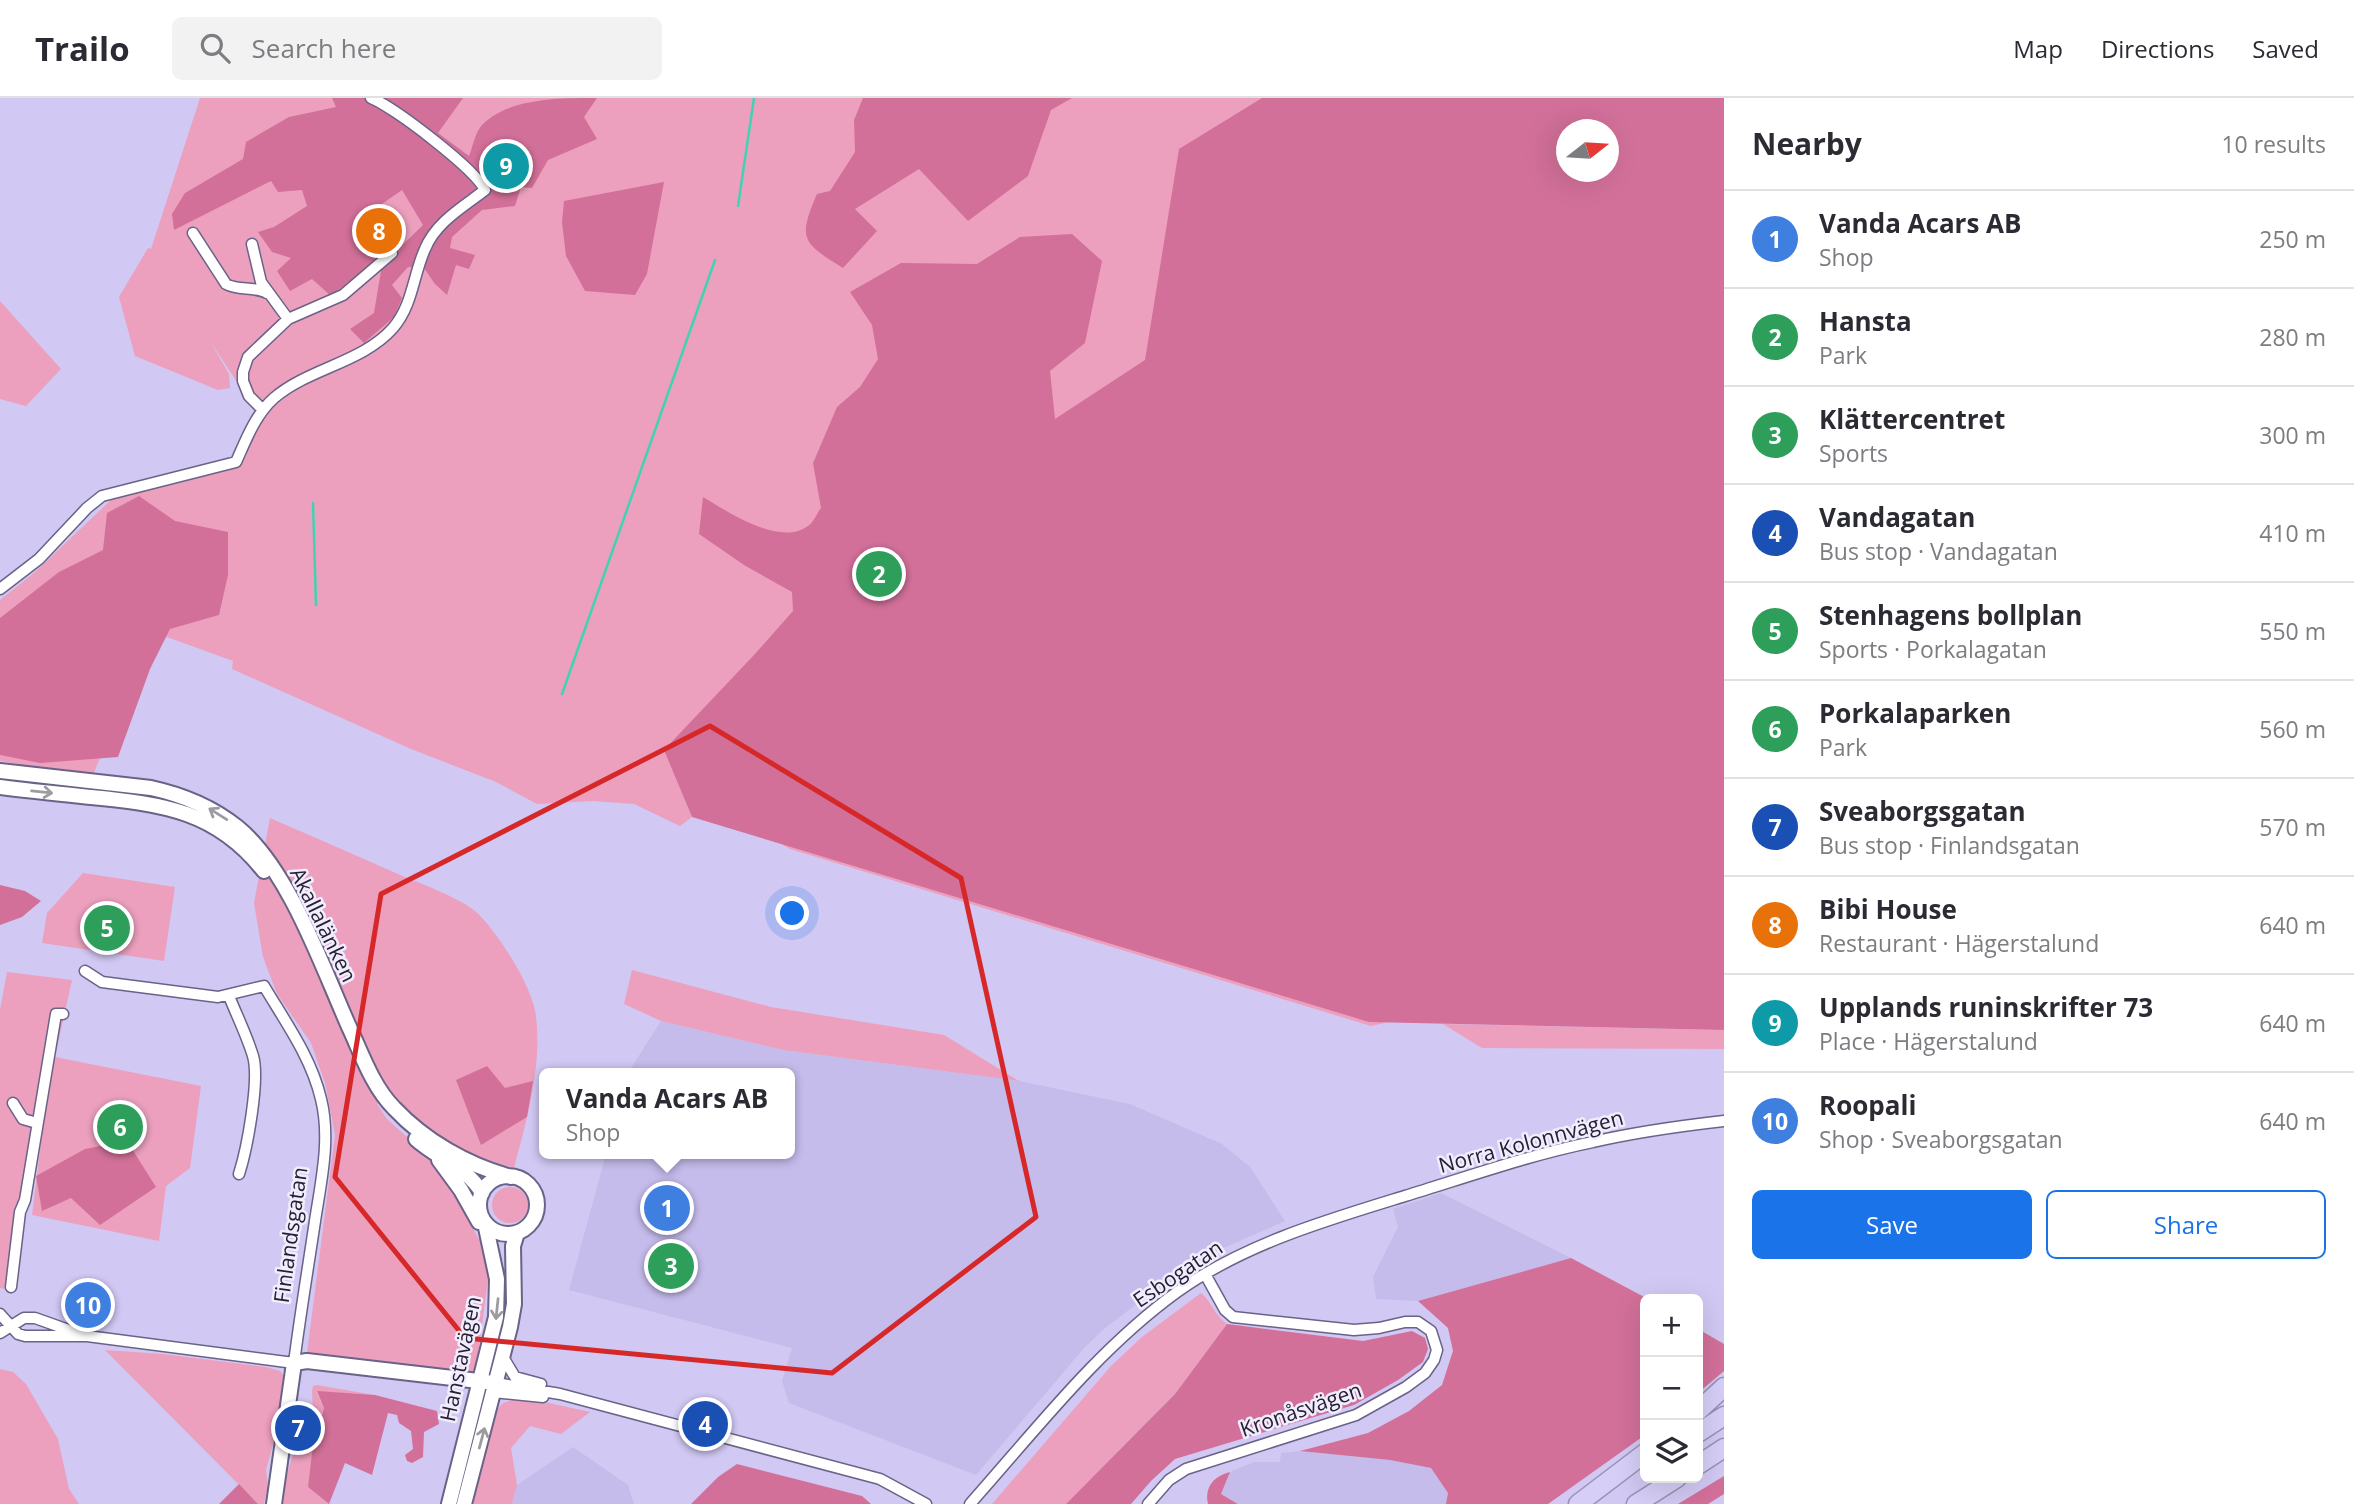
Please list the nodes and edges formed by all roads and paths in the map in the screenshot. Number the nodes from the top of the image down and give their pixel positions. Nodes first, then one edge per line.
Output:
1 (371, 98) edge
2 (193, 233) dead end
3 (252, 244) dead end
4 (392, 253) dead end
5 (267, 293) junction
6 (288, 319) junction
7 (263, 410) junction
8 (0, 589) edge
9 (0, 771) edge
10 (0, 787) edge
11 (85, 971) dead end
12 (229, 996) junction
13 (63, 1014) dead end
14 (13, 1103) dead end
15 (1724, 1121) edge
16 (37, 1123) junction
17 (435, 1154) junction
18 (239, 1174) dead end
19 (511, 1177) junction
20 (1432, 1188) joint
21 (482, 1193) junction
22 (485, 1223) junction
23 (517, 1233) junction
24 (490, 1242) junction
25 (1205, 1274) junction
26 (11, 1287) dead end
27 (0, 1314) edge
28 (11, 1326) junction
29 (0, 1333) edge
30 (87, 1336) junction
31 (503, 1357) junction
32 (294, 1363) junction
33 (479, 1386) junction
34 (1724, 1387) edge
35 (495, 1388) junction
36 (560, 1394) junction
37 (578, 1400) junction
38 (1703, 1406) edge
39 (1724, 1416) edge
40 (1703, 1430) edge
41 (1724, 1448) edge
42 (1640, 1457) edge
43 (1703, 1462) edge
44 (1640, 1471) edge
45 (1669, 1483) edge
46 (274, 1504) edge
47 (449, 1504) edge
48 (464, 1504) edge
49 (926, 1504) edge
50 (970, 1504) edge
51 (1148, 1504) edge
52 (1578, 1504) edge
53 (1590, 1504) edge
54 (1636, 1504) edge

1 - 7 street
2 - 5 street
3 - 5 street
4 - 6 street
5 - 6 street
6 - 7 street
7 - 8 street
19 -> 9 main road, Akallalänken
10 -> 17 main road, Akallalänken
11 - 12 street
12 - 18 street
12 - 32 street, Finlandsgatan
13 - 16 street
14 - 16 street
15 - 20 street, Norra Kolonnvägen
16 - 26 street
17 - 21 main road, Akallalänken
17 - 24 main road
19 - 21 main road
19 - 23 main road
20 - 25 street, Esbogatan
21 - 22 main road
22 - 23 main road
22 - 24 main road, Hanstavägen
23 - 31 main road, Hanstavägen
24 -> 33 main road, Hanstavägen
25 - 50 street, Esbogatan
25 - 51 street, Kronåsvägen
27 - 28 street
28 - 29 street
28 - 30 street
28 - 30 street
30 - 32 street
31 - 35 main road, Hanstavägen
31 - 36 street
32 - 33 main road
32 - 46 main road, Finlandsgatan
33 - 35 main road
33 - 47 main road, Hanstavägen
34 - 38 highway
35 - 36 street
35 - 37 street
48 -> 35 main road, Hanstavägen
36 - 37 street
37 - 49 street
39 - 40 highway
41 - 43 highway
42 - 52 highway
44 - 53 highway
45 - 54 highway

